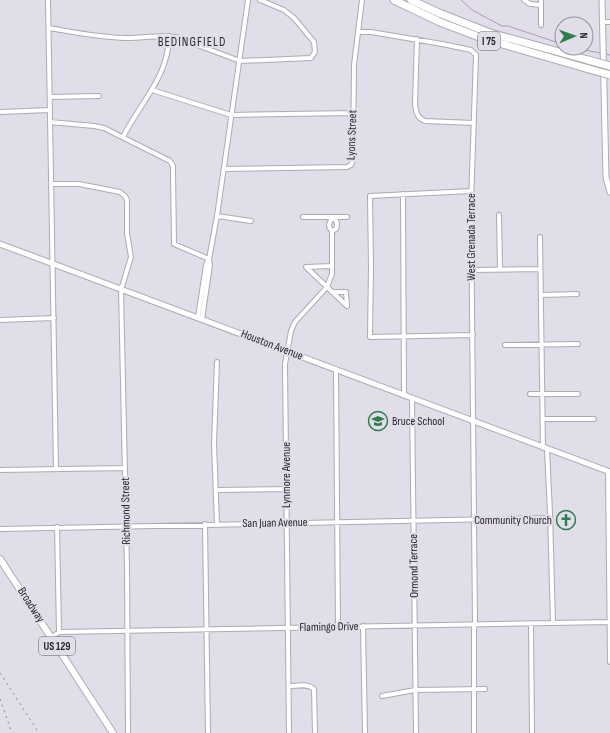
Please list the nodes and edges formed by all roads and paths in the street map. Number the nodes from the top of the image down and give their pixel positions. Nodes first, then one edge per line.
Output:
1 (48, 0) edge
2 (248, 0) edge
3 (260, 0) edge
4 (362, 0) edge
5 (394, 0) edge
6 (411, 0) edge
7 (524, 0) edge
8 (602, 0) edge
9 (541, 2) edge
10 (602, 22) junction
11 (610, 22) edge
12 (541, 25) dead end
13 (49, 28) junction
14 (358, 32) junction
15 (169, 36) junction
16 (417, 39) junction
17 (240, 61) junction
18 (610, 66) edge
19 (610, 75) edge
20 (152, 90) junction
21 (99, 96) dead end
22 (50, 97) junction
23 (50, 110) junction
24 (0, 112) edge
25 (353, 113) junction
26 (231, 115) junction
27 (50, 122) junction
28 (474, 123) junction
29 (123, 137) junction
30 (224, 169) junction
31 (51, 184) junction
32 (609, 189) edge
33 (471, 191) junction
34 (403, 194) junction
35 (499, 215) dead end
36 (217, 216) junction
37 (303, 217) dead end
38 (333, 217) junction
39 (347, 217) dead end
40 (252, 221) dead end
41 (332, 231) junction
42 (540, 237) dead end
43 (0, 244) edge
44 (209, 259) junction
45 (53, 264) junction
46 (332, 266) junction
47 (540, 269) junction
48 (472, 270) junction
49 (500, 270) junction
50 (327, 287) junction
51 (121, 290) junction
52 (332, 292) dead end
53 (578, 294) dead end
54 (541, 295) junction
55 (54, 318) junction
56 (200, 318) junction
57 (0, 320) edge
58 (473, 335) junction
59 (404, 336) junction
60 (578, 344) dead end
61 (505, 345) dead end
62 (542, 345) junction
63 (288, 351) junction
64 (217, 362) dead end
65 (336, 370) junction
66 (530, 394) dead end
67 (542, 394) junction
68 (578, 394) dead end
69 (404, 396) junction
70 (412, 399) junction
71 (543, 419) junction
72 (594, 419) dead end
73 (473, 422) junction
74 (545, 448) junction
75 (125, 468) junction
76 (56, 469) junction
77 (0, 470) edge
78 (609, 472) edge
79 (286, 489) junction
80 (216, 490) junction
81 (550, 518) junction
82 (474, 520) junction
83 (413, 521) junction
84 (337, 522) junction
85 (287, 523) junction
86 (205, 524) junction
87 (217, 524) junction
88 (126, 526) junction
89 (57, 527) junction
90 (0, 529) edge
91 (609, 547) edge
92 (0, 559) edge
93 (610, 610) edge
94 (609, 622) edge
95 (553, 623) junction
96 (474, 624) junction
97 (531, 624) junction
98 (362, 626) junction
99 (415, 626) junction
100 (338, 627) junction
101 (288, 628) junction
102 (206, 629) junction
103 (127, 630) junction
104 (59, 632) junction
105 (51, 638) junction
106 (610, 662) edge
107 (289, 686) junction
108 (474, 688) junction
109 (485, 689) dead end
110 (415, 690) junction
111 (382, 696) dead end
112 (113, 733) edge
113 (128, 733) edge
114 (208, 733) edge
115 (289, 733) edge
116 (315, 733) edge
117 (364, 733) edge
118 (416, 733) edge
119 (474, 733) edge
120 (532, 733) edge

1 - 13 street
2 - 17 street
3 - 17 street
4 - 14 street, Lyons Street
5 - 19 highway, I 75, bridge
6 - 18 highway, I 75, bridge
7 - 9 street
8 - 10 street
9 - 12 street
10 - 11 street
10 - 32 street
13 - 15 street
13 - 22 street
14 - 16 street
14 - 25 street, Lyons Street
15 - 17 street
15 - 20 street
16 - 28 street, West Grenada Terrace
16 - 28 street
17 - 26 street
20 - 26 street
20 - 29 street
21 - 22 street
22 - 23 street
23 - 24 street
23 - 27 street
25 - 26 street
25 - 30 street, Lyons Street
26 - 30 street
27 - 29 street
27 - 31 street
28 - 33 street, West Grenada Terrace
29 - 44 street
30 - 36 street
31 - 45 street
31 - 51 street, Richmond Street
33 - 34 street
33 - 48 street, West Grenada Terrace
34 - 59 street
34 - 59 street
35 - 49 street
36 - 40 street
36 - 44 street
37 - 38 street
38 - 39 street
38 - 41 street, Lynmore Avenue
38 - 41 street, Lynmore Avenue
41 - 46 street, Lynmore Avenue
42 - 47 street
43 - 45 street, Houston Avenue
44 - 56 street
45 - 51 street, Houston Avenue
45 - 55 street
46 - 50 street, Lynmore Avenue
46 - 50 street
47 - 49 street
47 - 54 street
48 - 49 street
48 - 58 street, West Grenada Terrace
50 - 52 street
50 - 63 street, Lynmore Avenue
51 - 56 street, Houston Avenue
51 - 75 street, Richmond Street
53 - 54 street
54 - 62 street
55 - 57 street
55 - 76 street
56 - 63 street, Houston Avenue
58 - 59 street
58 - 73 street, West Grenada Terrace
59 - 69 street
60 - 62 street
61 - 62 street
62 - 67 street
63 - 65 street, Houston Avenue
63 - 79 street, Lynmore Avenue
64 - 80 street
65 - 69 street, Houston Avenue
65 - 84 street
66 - 67 street
67 - 68 street
67 - 71 street
69 - 70 street, Houston Avenue
70 - 73 street, Houston Avenue
70 - 83 street, Ormond Terrace
71 - 72 street
71 - 74 street
73 - 74 street, Houston Avenue
73 - 82 street, West Grenada Terrace
74 - 78 street, Houston Avenue
74 - 81 street
75 - 76 street
75 - 88 street, Richmond Street
76 - 77 street
78 - 91 street
79 - 80 street
79 - 85 street, Lynmore Avenue
80 - 87 street
81 - 82 street, San Juan Avenue
81 - 95 street
82 - 83 street, San Juan Avenue
82 - 96 street, West Grenada Terrace
83 - 84 street, San Juan Avenue
83 - 99 street, Ormond Terrace
84 - 85 street, San Juan Avenue
84 - 100 street
85 - 87 street, San Juan Avenue
85 - 101 street, Lynmore Avenue
86 - 87 street, San Juan Avenue
86 - 88 street, San Juan Avenue
86 - 102 street
88 - 89 street, San Juan Avenue
88 - 103 street, Richmond Street
89 - 90 street, San Juan Avenue
89 - 104 street
91 - 93 street
92 - 105 main road, Broadway / US 129
93 - 94 street
94 - 95 street, Flamingo Drive
94 - 106 street
95 - 97 street, Flamingo Drive
96 - 97 street, Flamingo Drive
96 - 99 street, Flamingo Drive
96 - 108 street, West Grenada Terrace
97 - 120 street
98 - 99 street, Flamingo Drive
98 - 100 street, Flamingo Drive
98 - 117 street
99 - 110 street, Ormond Terrace
100 - 101 street, Flamingo Drive
101 - 102 street, Flamingo Drive
101 - 107 street, Lynmore Avenue
102 - 103 street, Flamingo Drive
102 - 114 street
103 - 104 street, Flamingo Drive
103 - 113 street, Richmond Street
104 - 105 street
105 - 112 main road, Broadway / US 129
107 - 115 street, Lynmore Avenue
107 - 116 street
108 - 109 street
108 - 110 street
108 - 119 street, West Grenada Terrace
110 - 111 street
110 - 118 street, Ormond Terrace

